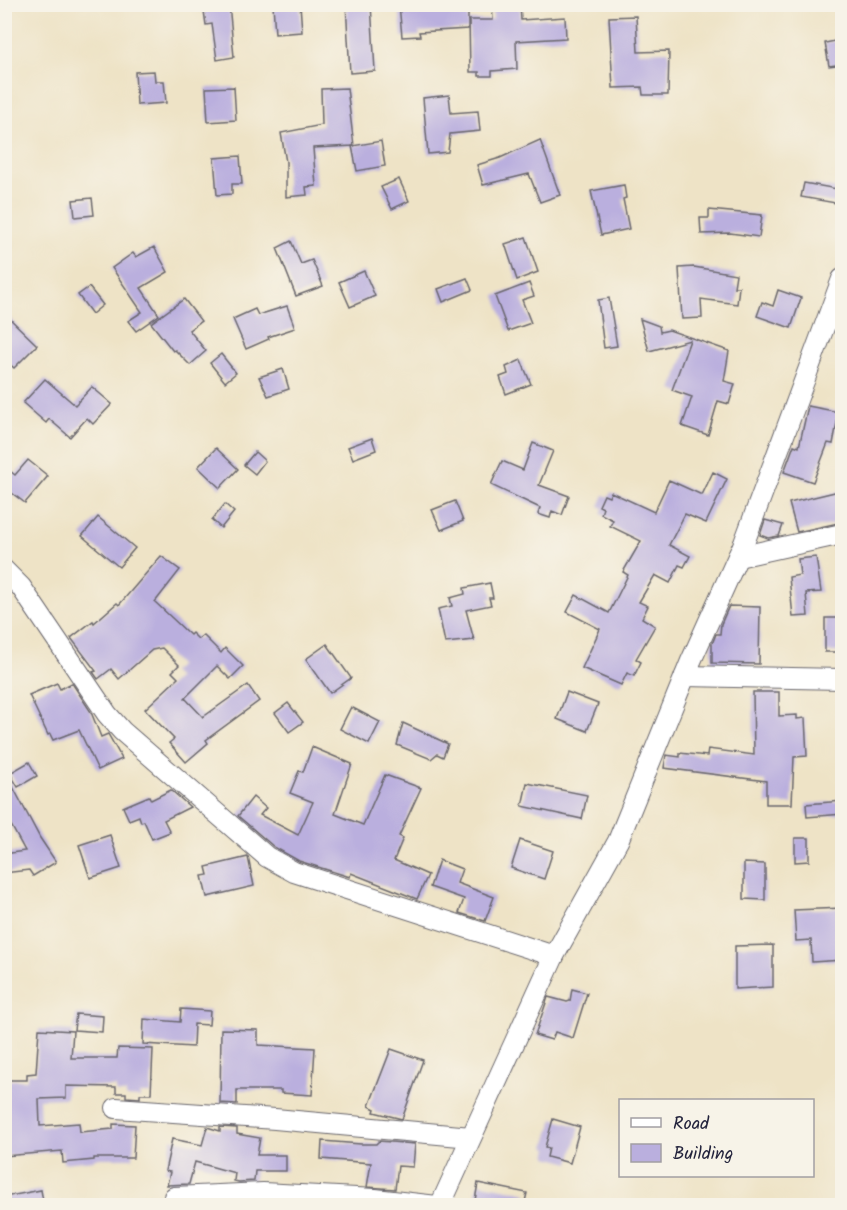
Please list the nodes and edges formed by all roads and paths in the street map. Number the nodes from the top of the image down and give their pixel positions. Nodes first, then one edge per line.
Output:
1 (843, 279) edge
2 (843, 534) edge
3 (738, 556) junction
4 (4, 570) edge
5 (685, 676) junction
6 (843, 679) edge
7 (554, 956) junction
8 (116, 1108) dead end
9 (471, 1137) junction
10 (174, 1197) dead end
11 (438, 1206) edge

1 - 3 street
2 - 3 street
3 - 5 street
4 - 7 street
5 - 6 street
5 - 7 street
7 - 9 street
8 - 9 street
9 - 11 street
10 - 11 street

